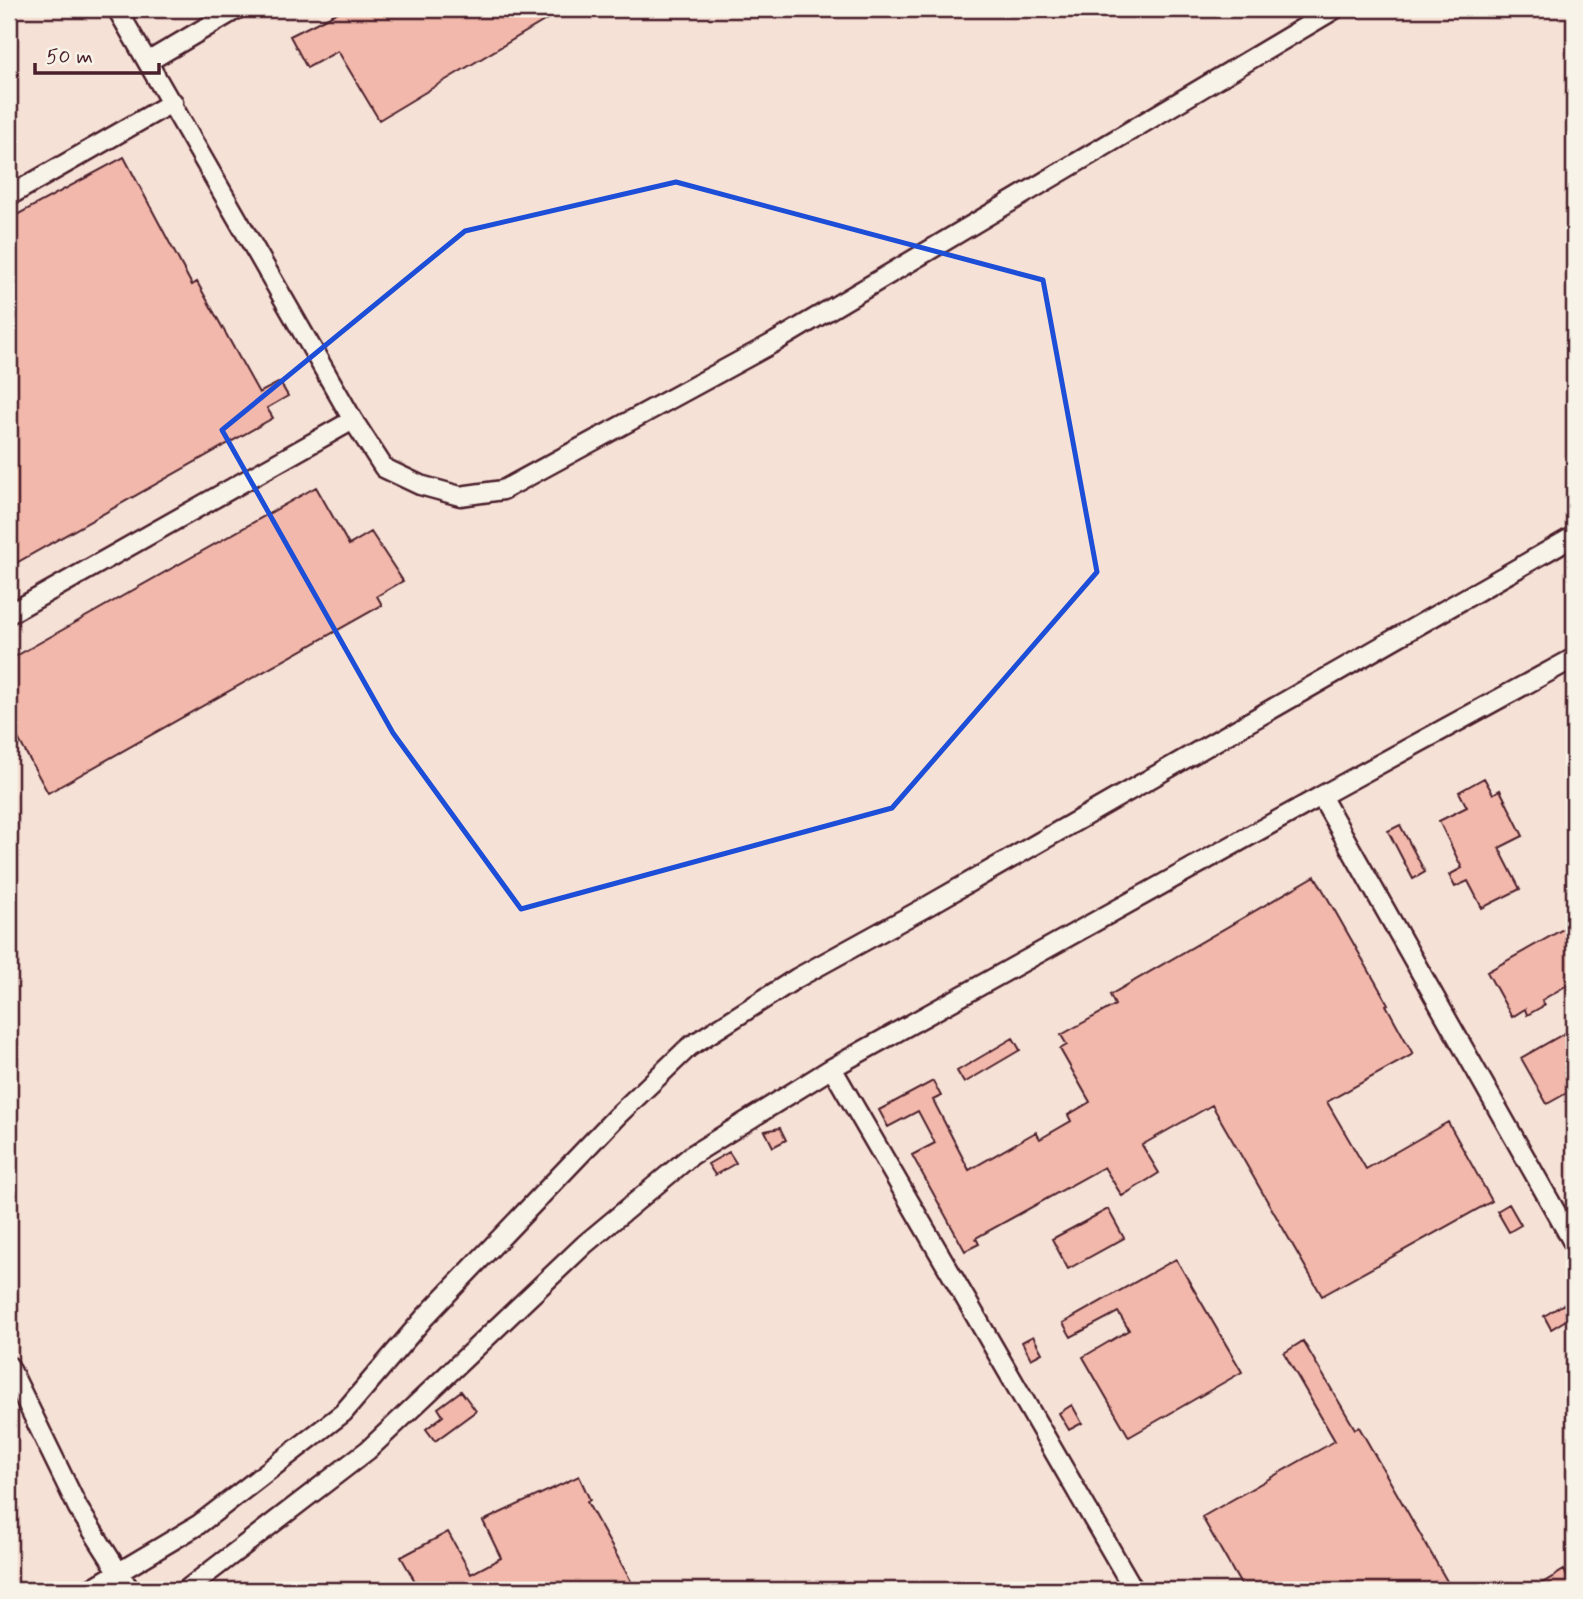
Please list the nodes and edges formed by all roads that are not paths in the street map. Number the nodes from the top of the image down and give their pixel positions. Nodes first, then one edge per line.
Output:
1 (117, 9) edge
2 (237, 9) edge
3 (1335, 9) edge
4 (149, 61) junction
5 (173, 102) junction
6 (9, 196) edge
7 (353, 420) junction
8 (1574, 536) edge
9 (9, 614) edge
10 (1574, 658) edge
11 (1321, 796) junction
12 (832, 1068) junction
13 (1574, 1244) edge
14 (9, 1366) edge
15 (117, 1574) junction
16 (89, 1590) edge
17 (130, 1590) edge
18 (186, 1590) edge
19 (1134, 1590) edge

1 - 4 street
2 - 4 street
3 - 7 street
4 - 5 street
5 - 6 street
5 - 7 street
7 - 9 street
8 - 15 street
10 - 11 street
11 - 12 street
11 - 13 street
12 - 18 street
12 - 19 street
14 - 15 street
15 - 16 street
15 - 17 street

